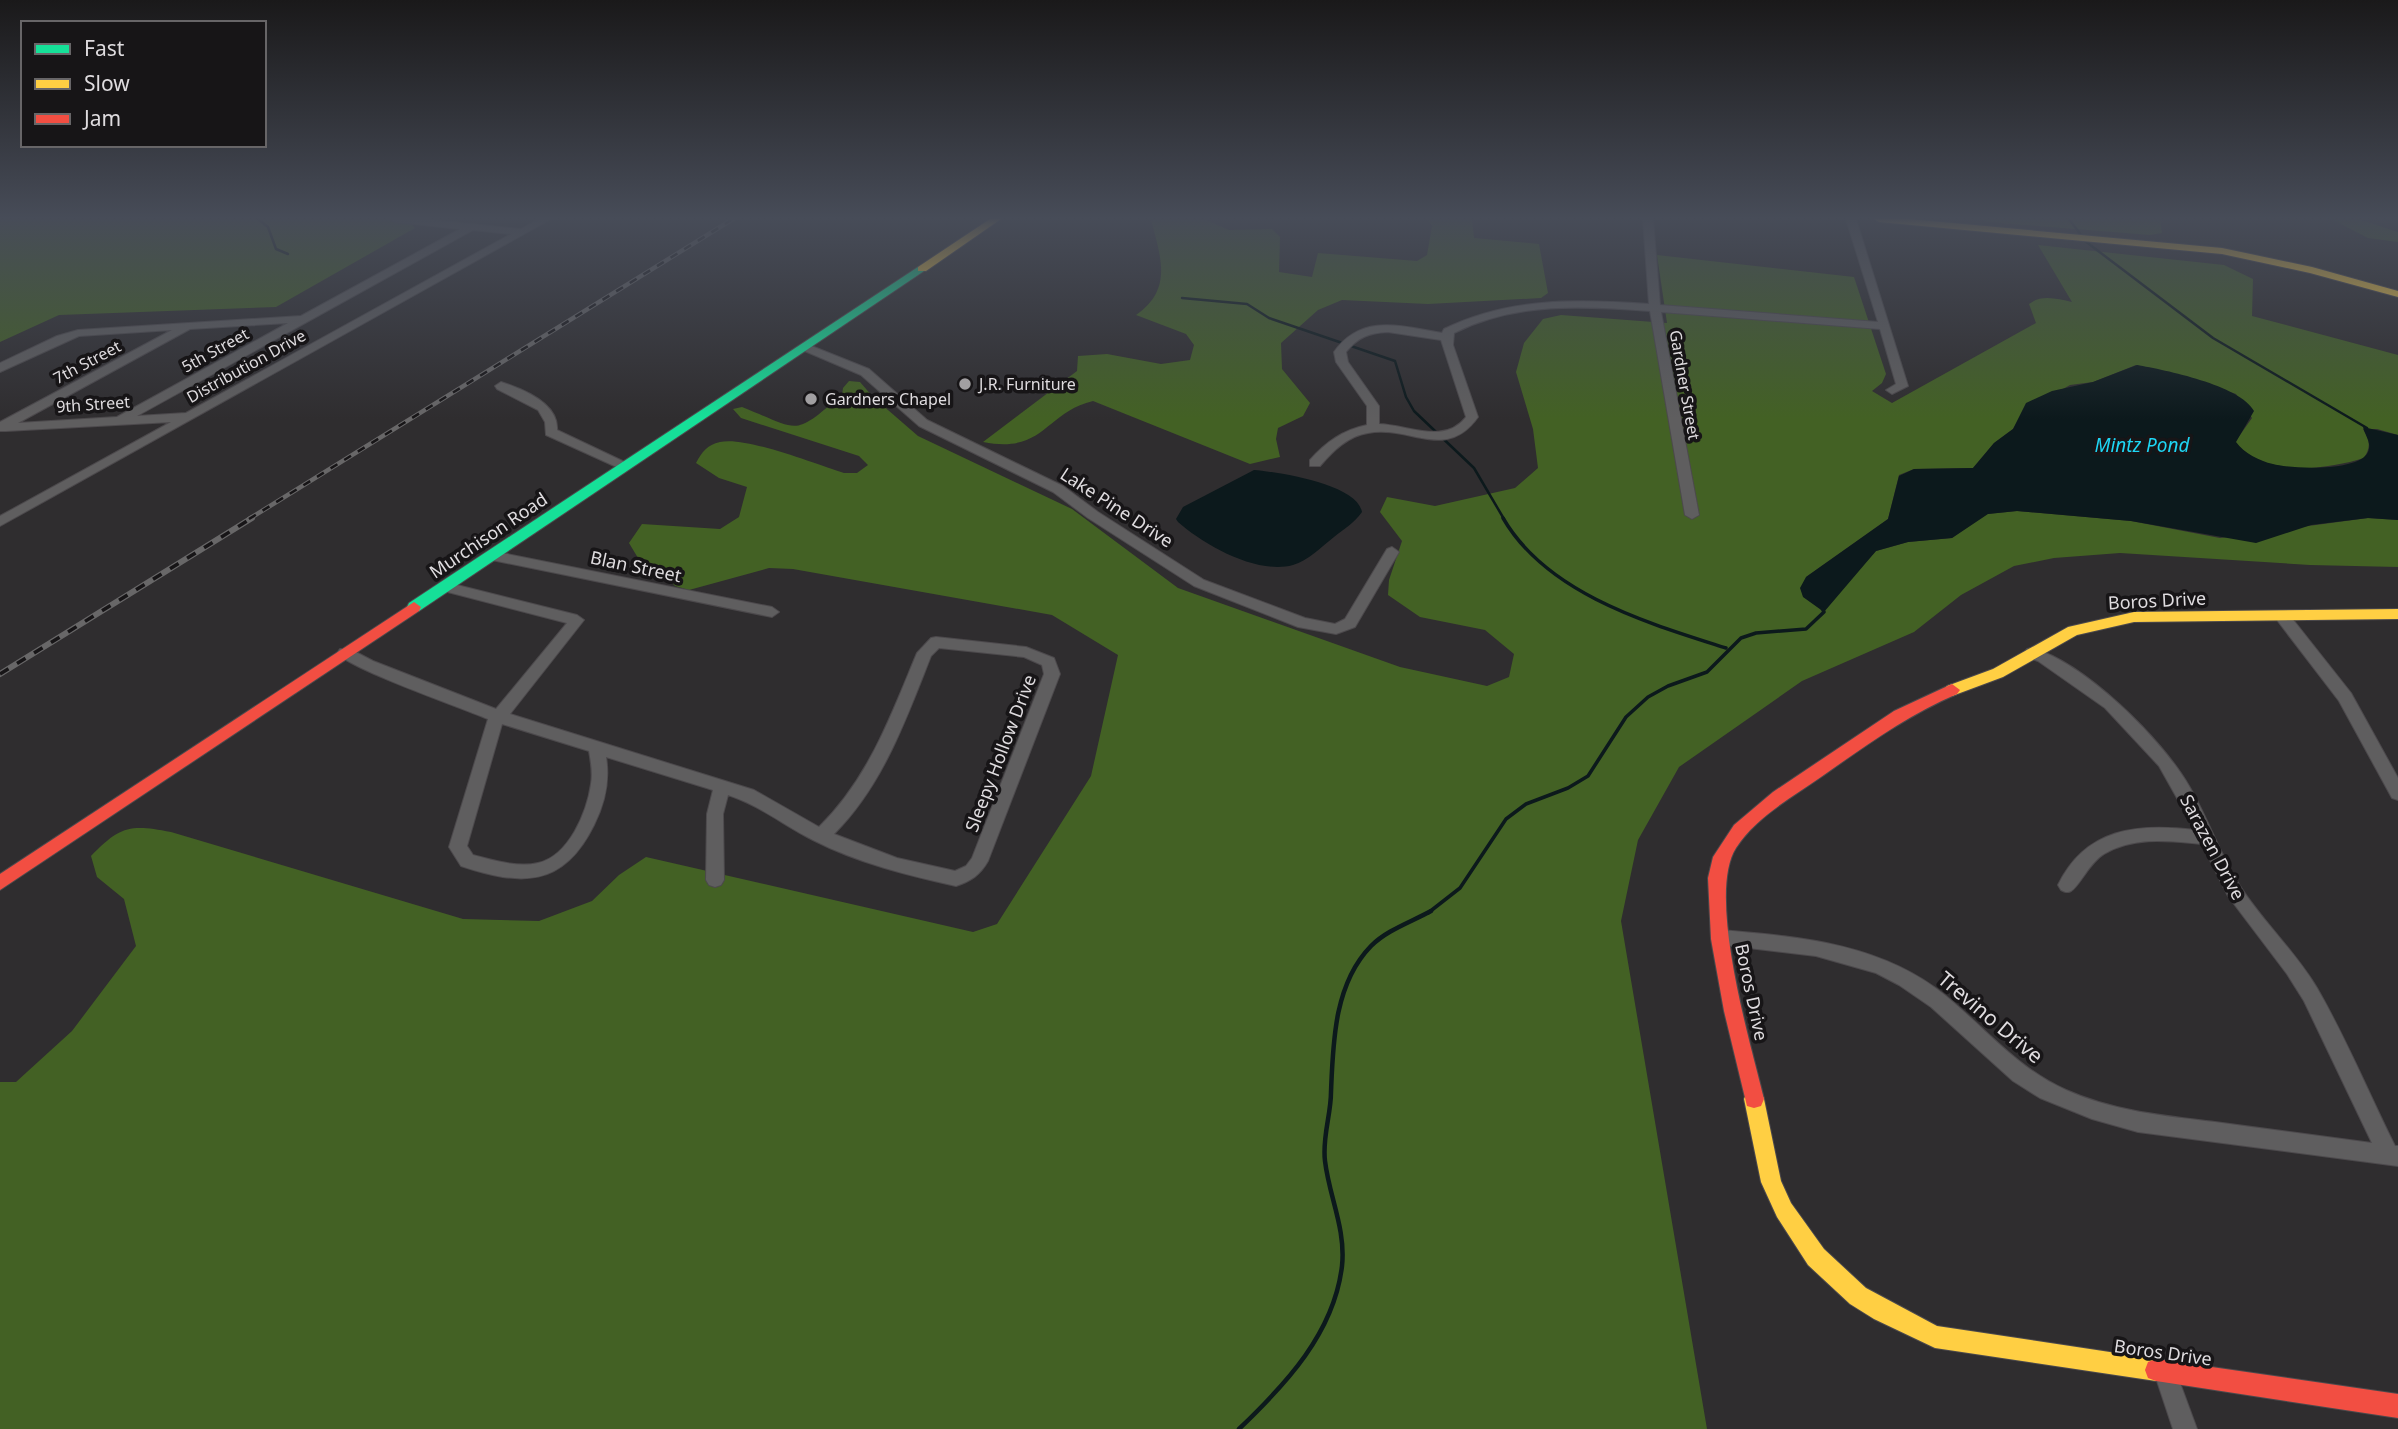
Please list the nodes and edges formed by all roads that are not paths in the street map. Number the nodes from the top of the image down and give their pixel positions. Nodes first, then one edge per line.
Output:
1 (364, 286) edge
2 (425, 286) edge
3 (897, 286) edge
4 (1653, 286) edge
5 (1873, 286) edge
6 (2371, 286) edge
7 (2398, 293) edge
8 (1655, 308) junction
9 (305, 318) junction
10 (190, 326) junction
11 (1885, 326) junction
12 (1448, 338) junction
13 (804, 348) junction
14 (0, 369) edge
15 (501, 386) dead end
16 (1892, 390) dead end
17 (188, 416) junction
18 (122, 419) junction
19 (0, 427) edge
20 (1373, 428) junction
21 (1315, 463) dead end
22 (625, 466) junction
23 (1692, 515) dead end
24 (0, 522) edge
25 (1392, 552) dead end
26 (492, 556) junction
27 (445, 587) junction
28 (772, 612) dead end
29 (2398, 614) edge
30 (2282, 616) junction
31 (345, 653) junction
32 (2032, 653) junction
33 (500, 717) junction
34 (597, 749) junction
35 (722, 787) junction
36 (2398, 793) edge
37 (821, 836) junction
38 (2206, 838) junction
39 (715, 880) dead end
40 (0, 883) edge
41 (2067, 884) dead end
42 (1721, 938) junction
43 (2393, 1155) edge
44 (2165, 1372) junction
45 (2398, 1406) edge
46 (2185, 1429) edge

1 - 9 street, 5th Street
2 - 17 street, Distribution Drive
3 - 13 main road, Murchison Road
4 - 8 street, Gardner Street
5 - 11 street
6 - 7 main road
8 - 11 street
8 - 12 street
8 - 23 street, Gardner Street
9 - 10 street
9 - 18 street, 5th Street
10 - 14 street
10 - 19 street, 7th Street
11 - 16 street
12 - 20 street
12 - 20 street
13 - 22 main road, Murchison Road
13 - 25 street, Lake Pine Drive
15 - 22 street
17 - 18 street, 9th Street
17 - 24 street, Distribution Drive
18 - 19 street, 9th Street
20 - 21 street
22 - 26 main road, Murchison Road
26 - 27 main road, Murchison Road
26 - 28 street, Blan Street
27 - 31 main road, Murchison Road
27 - 33 street
29 - 30 main road, Boros Drive
30 - 32 main road, Boros Drive
30 - 36 street
31 - 33 street, Sleepy Hollow Drive
31 - 40 main road, Murchison Road
32 - 38 street, Sarazen Drive
32 - 42 main road, Boros Drive
33 - 34 street, Sleepy Hollow Drive
33 - 34 street
34 - 35 street, Sleepy Hollow Drive
35 - 37 street, Sleepy Hollow Drive
35 - 39 street
37 - 37 street, Sleepy Hollow Drive
38 - 41 street
38 - 43 street, Sarazen Drive
42 - 43 street, Trevino Drive
42 - 44 main road, Boros Drive
44 - 45 main road, Boros Drive
44 - 46 street

